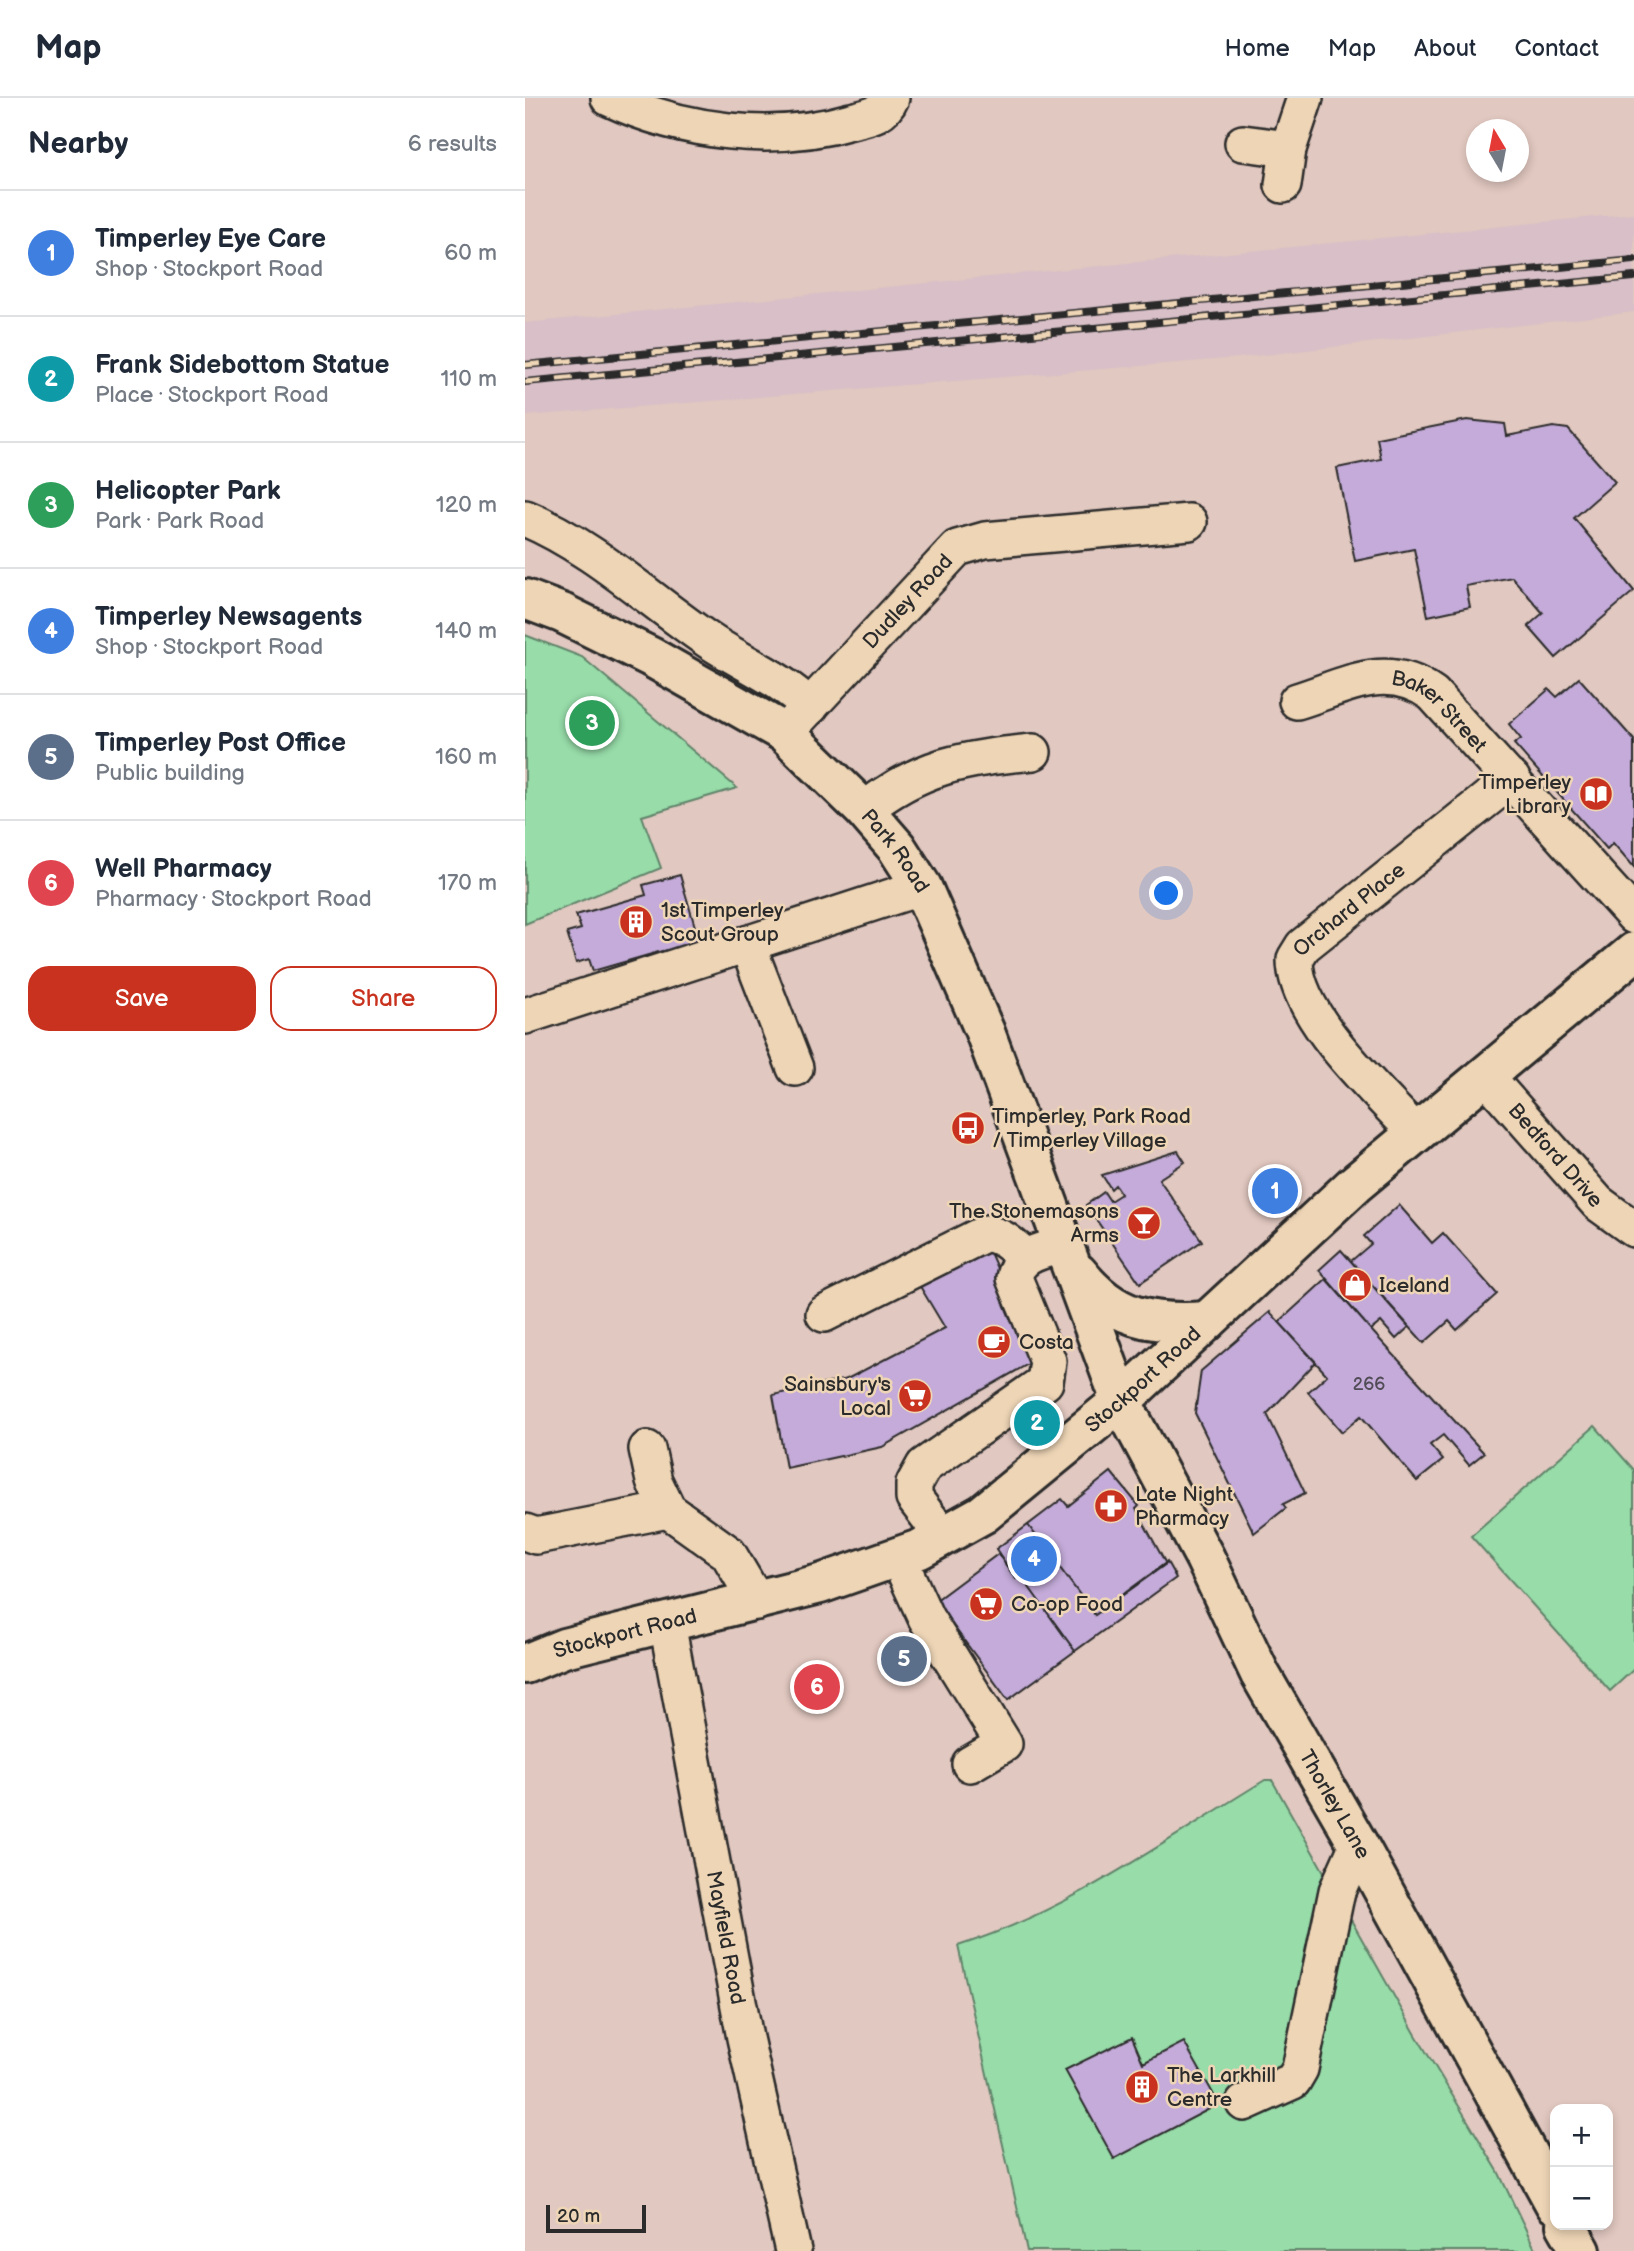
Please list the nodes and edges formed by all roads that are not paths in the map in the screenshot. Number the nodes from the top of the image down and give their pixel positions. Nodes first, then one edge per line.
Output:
1 (609, 98) edge
2 (891, 98) edge
3 (1305, 98) edge
4 (1243, 143) dead end
5 (1288, 149) junction
6 (1283, 185) dead end
7 (525, 518) edge
8 (1189, 522) dead end
9 (525, 598) edge
10 (1297, 701) dead end
11 (797, 720) junction
12 (1033, 752) dead end
13 (1512, 779) junction
14 (864, 810) junction
15 (922, 887) junction
16 (1634, 916) edge
17 (747, 944) junction
18 (1634, 952) edge
19 (525, 1016) edge
20 (795, 1068) dead end
21 (1485, 1074) junction
22 (1416, 1133) junction
23 (1634, 1229) edge
24 (1056, 1256) junction
25 (824, 1314) dead end
26 (1207, 1321) junction
27 (1121, 1401) junction
28 (647, 1449) dead end
29 (668, 1510) junction
30 (525, 1532) edge
31 (943, 1536) junction
32 (898, 1557) junction
33 (757, 1602) junction
34 (667, 1623) junction
35 (525, 1664) edge
36 (970, 1764) dead end
37 (1358, 1844) junction
38 (1244, 2103) dead end
39 (1550, 2195) edge
40 (1569, 2230) edge
41 (793, 2251) edge
42 (1581, 2251) edge

1 - 2 street
3 - 5 street
4 - 5 street
5 - 6 street
7 - 11 street, Park Road
8 - 11 street, Dudley Road
9 - 11 main road, Park Road
10 - 13 street, Baker Street
11 - 14 main road, Park Road
12 - 14 street
13 - 16 street, Baker Street
13 - 22 street, Orchard Place
14 - 15 main road, Park Road
15 - 17 street
15 - 24 main road, Park Road
17 - 19 street
17 - 20 street
18 - 21 main road, Stockport Road
21 - 22 main road, Stockport Road
21 - 23 street, Bedford Drive
22 - 26 main road, Stockport Road
24 - 25 street
24 - 26 main road, Park Road
24 - 27 main road, Park Road
24 - 31 street
26 - 27 main road, Stockport Road
27 - 31 main road, Stockport Road
27 - 37 main road, Thorley Lane
28 - 29 street
29 - 30 street
29 - 33 street
31 - 32 main road, Stockport Road
32 - 33 main road, Stockport Road
32 - 36 street
33 - 34 main road, Stockport Road
34 - 35 main road, Stockport Road
34 - 41 street, Mayfield Road
37 - 38 street
37 - 39 main road, Thorley Lane
40 - 42 main road

